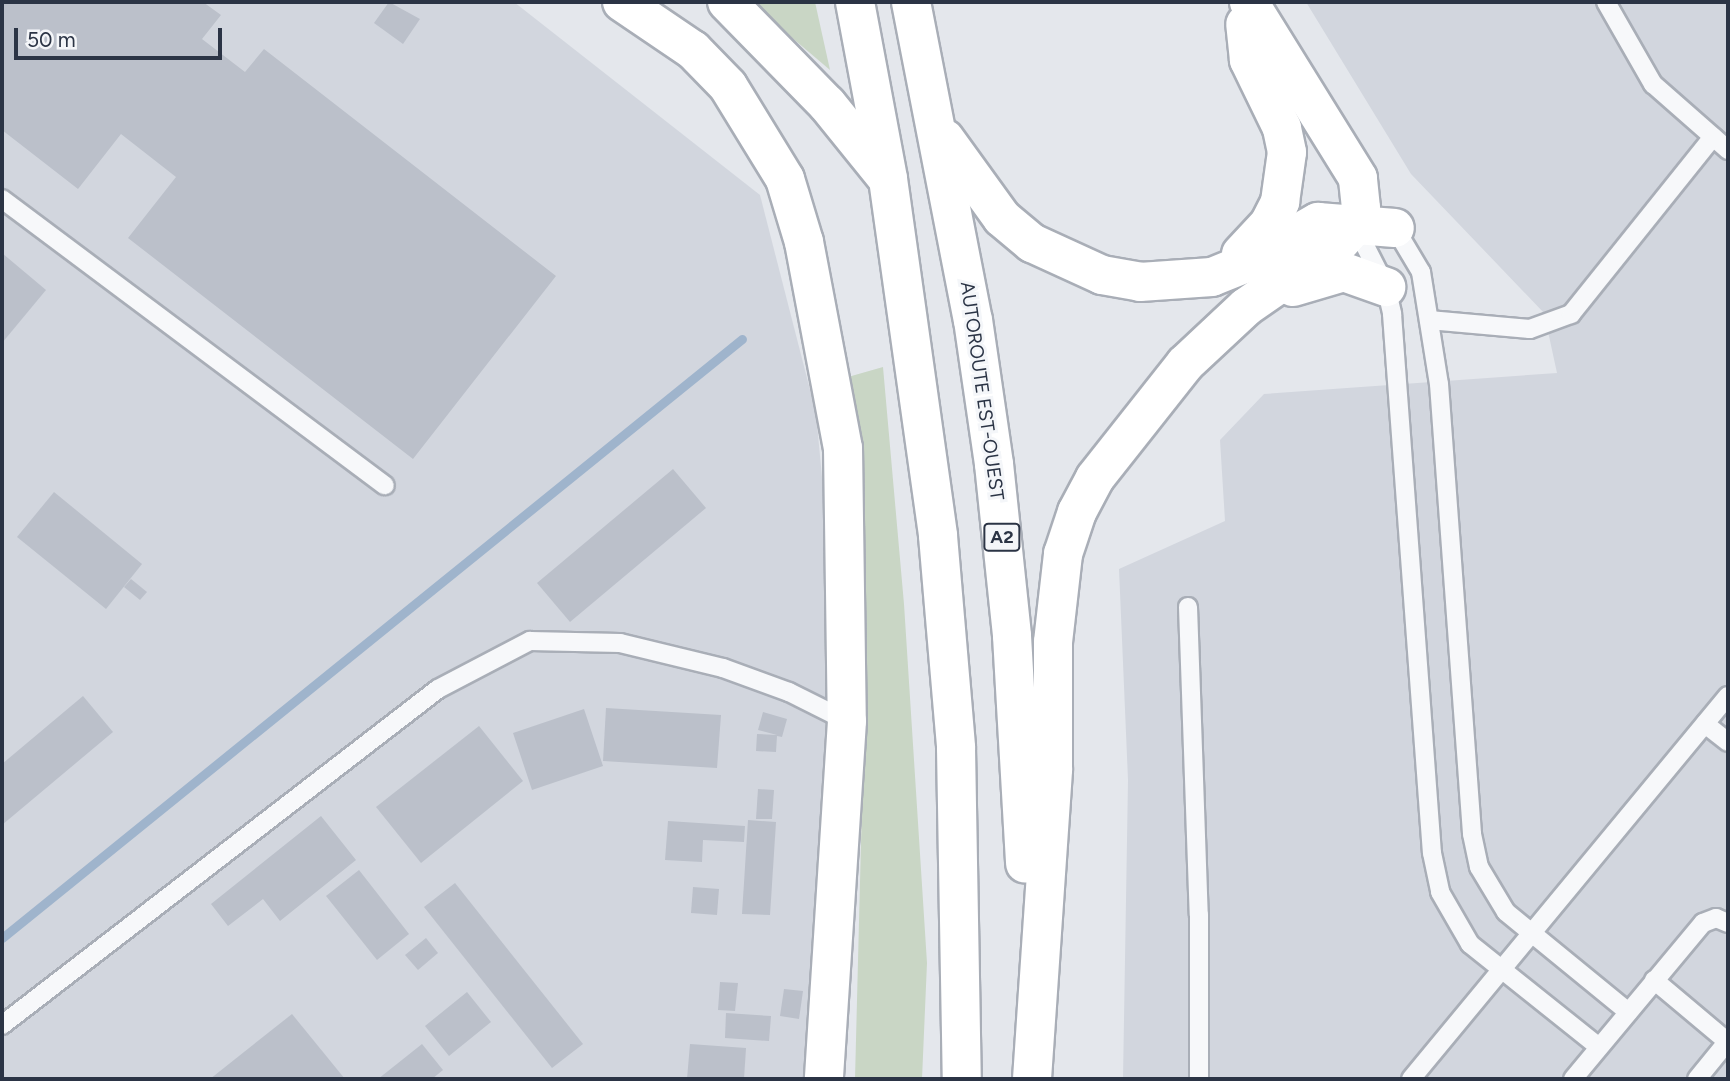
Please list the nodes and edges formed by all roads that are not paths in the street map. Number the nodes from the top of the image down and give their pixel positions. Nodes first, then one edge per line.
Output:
1 (622, 2) edge
2 (727, 2) edge
3 (855, 2) edge
4 (911, 2) edge
5 (1606, 2) edge
6 (1242, 9) edge
7 (938, 130) junction
8 (1713, 137) junction
9 (1728, 150) edge
10 (888, 179) junction
11 (2, 199) edge
12 (1374, 209) junction
13 (1178, 282) junction
14 (1386, 287) junction
15 (1246, 307) junction
16 (1429, 320) junction
17 (385, 485) dead end
18 (1188, 607) dead end
19 (1728, 695) edge
20 (847, 721) junction
21 (1705, 724) junction
22 (1728, 742) edge
23 (1728, 923) edge
24 (1532, 935) junction
25 (1500, 971) junction
26 (1654, 981) junction
27 (1628, 1012) junction
28 (2, 1025) edge
29 (1728, 1042) edge
30 (1599, 1047) junction
31 (824, 1079) edge
32 (962, 1079) edge
33 (1030, 1079) edge
34 (1199, 1079) edge
35 (1411, 1079) edge
36 (1573, 1079) edge
37 (1697, 1079) edge

1 - 20 main road
2 - 10 main road
3 - 10 main road
4 - 7 main road, AUTOROUTE EST-OUEST / A2
5 - 8 lane
6 - 12 main road
6 - 13 main road
7 - 13 main road
7 - 33 main road, AUTOROUTE EST-OUEST / A2
8 - 9 lane
8 - 16 lane
10 - 32 main road
11 - 17 lane
12 - 13 main road
12 - 14 lane
12 - 15 main road
12 - 16 lane
14 - 15 main road
14 - 25 lane
15 - 33 main road
16 - 24 lane
18 - 34 lane
19 - 21 lane
20 - 28 lane
20 - 31 main road
21 - 22 lane
21 - 24 lane
23 - 26 lane
24 - 25 lane
24 - 27 lane
25 - 30 lane
25 - 35 lane
26 - 27 lane
26 - 29 lane
27 - 30 lane
29 - 37 lane
30 - 36 lane

